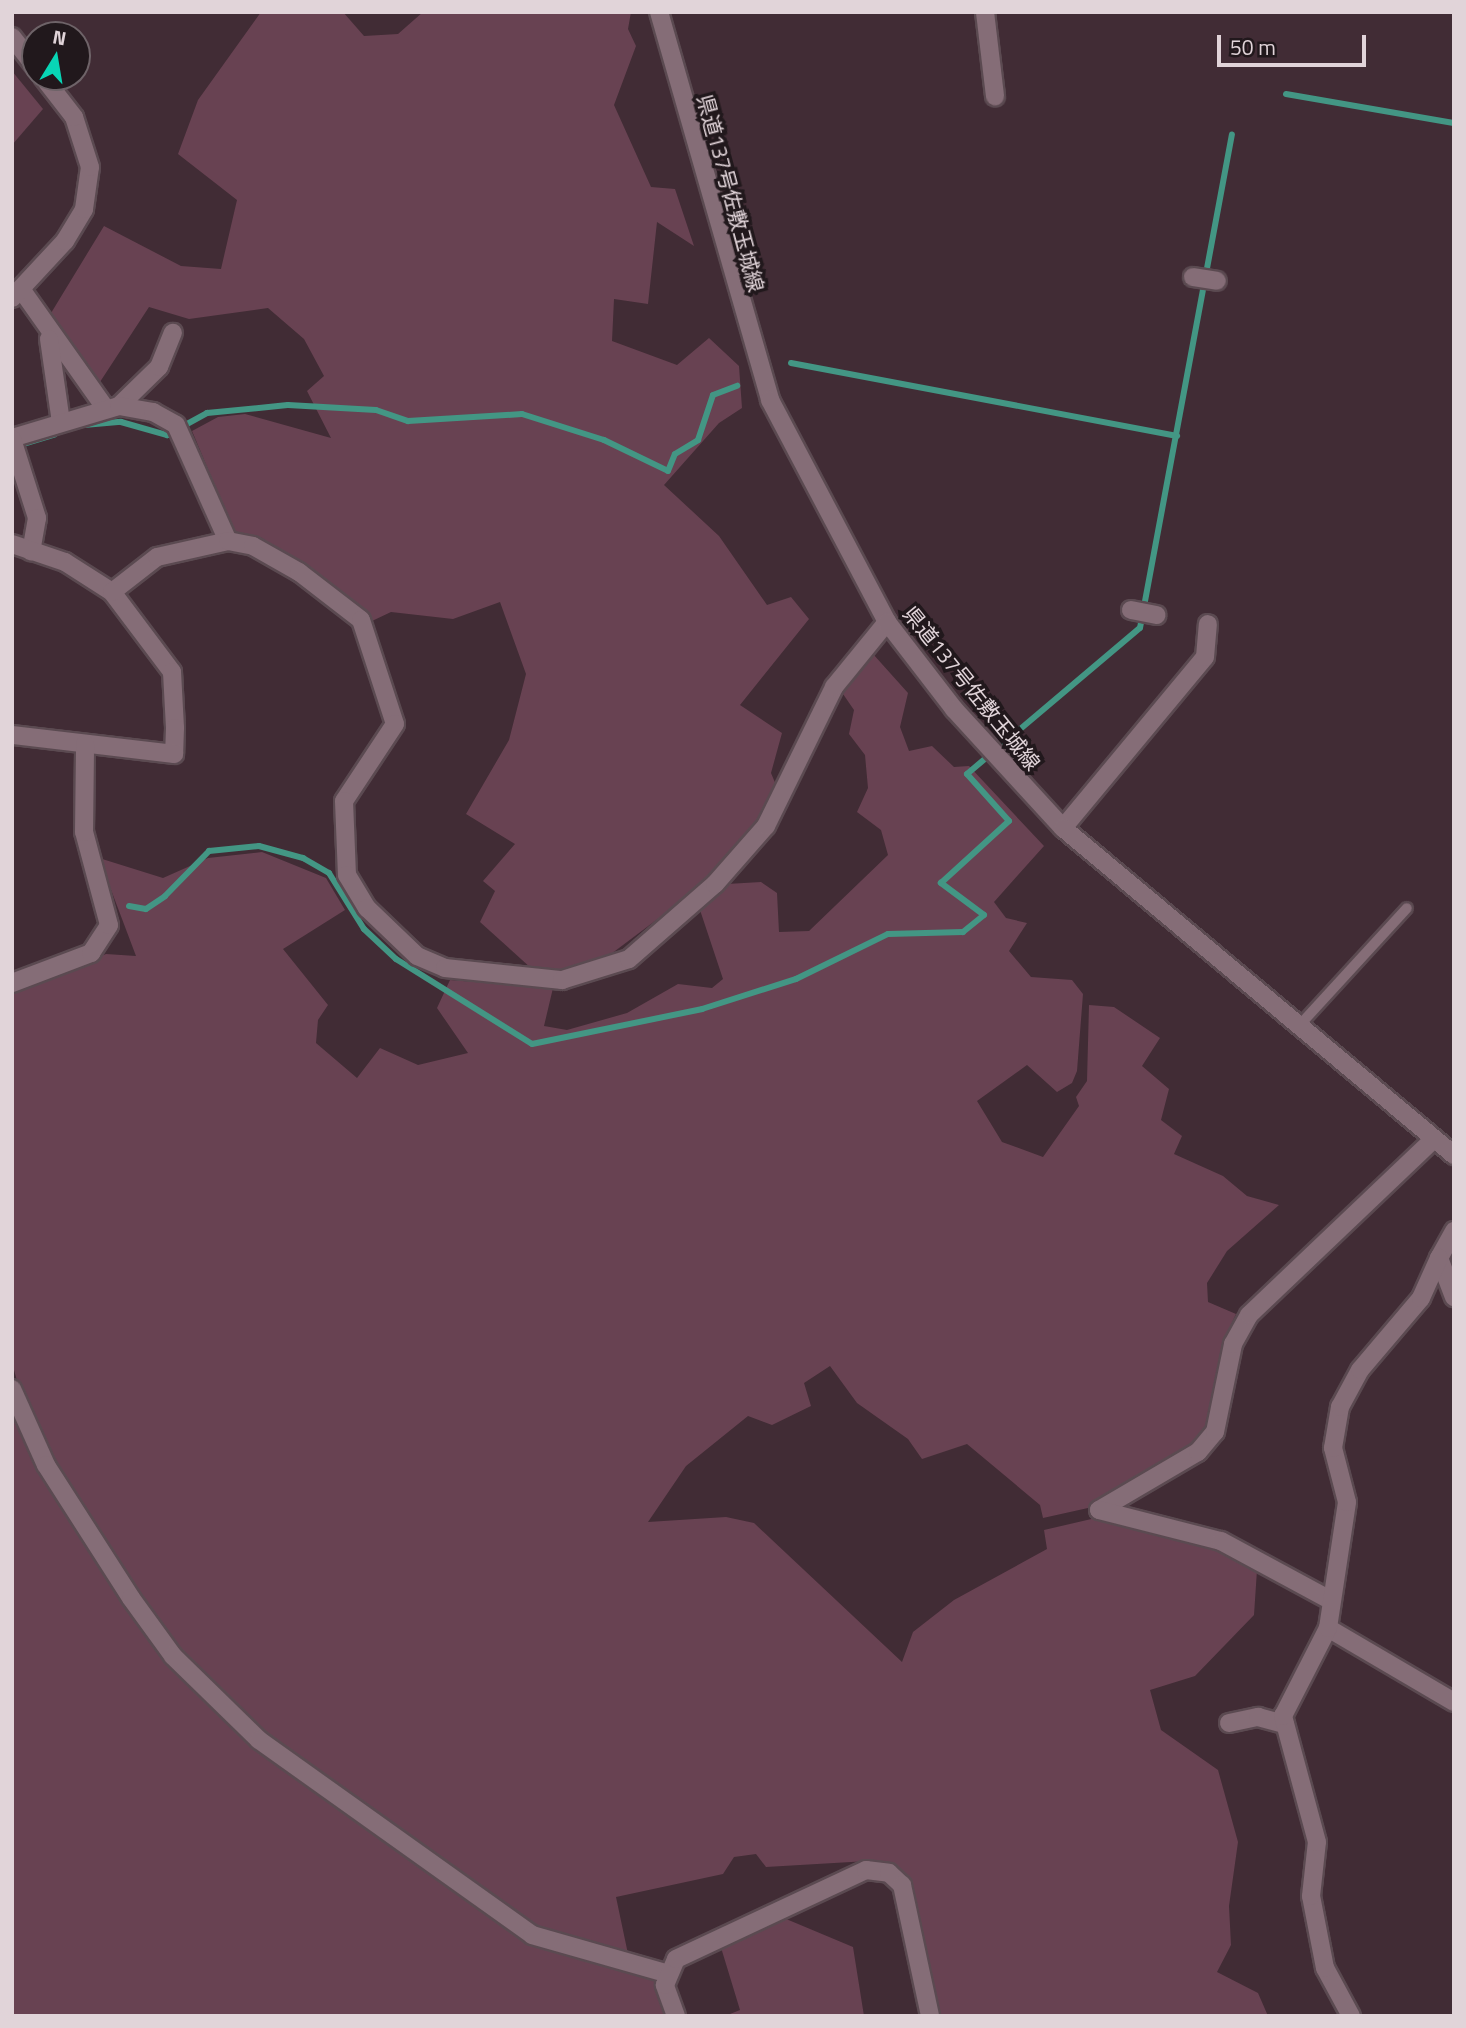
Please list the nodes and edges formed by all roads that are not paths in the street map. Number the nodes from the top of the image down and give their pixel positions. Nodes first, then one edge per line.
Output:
1 (659, 12) edge
2 (985, 12) edge
3 (54, 91) edge
4 (995, 96) dead end
5 (1193, 277) dead end
6 (1217, 281) dead end
7 (17, 293) edge
8 (48, 332) junction
9 (173, 333) dead end
10 (113, 407) junction
11 (61, 422) junction
12 (12, 438) edge
13 (228, 541) junction
14 (12, 544) edge
15 (31, 551) junction
16 (112, 593) junction
17 (1131, 610) dead end
18 (1157, 615) dead end
19 (887, 622) junction
20 (1208, 624) dead end
21 (12, 735) edge
22 (85, 744) junction
23 (1063, 828) junction
24 (1407, 908) dead end
25 (12, 982) edge
26 (1298, 1027) junction
27 (1434, 1139) junction
28 (1454, 1155) edge
29 (1454, 1231) edge
30 (1439, 1258) junction
31 (1454, 1297) edge
32 (12, 1389) edge
33 (1330, 1600) junction
34 (1328, 1628) junction
35 (1454, 1702) edge
36 (1228, 1723) dead end
37 (1285, 1724) junction
38 (669, 1974) junction
39 (676, 2016) edge
40 (930, 2016) edge
41 (1351, 2016) edge

1 - 19 street, 県道137号佐敷玉城線
2 - 4 street
3 - 7 street
5 - 6 street
7 - 8 street
8 - 10 street
8 - 11 street
9 - 10 street
10 - 11 street
10 - 13 street
11 - 12 street
12 - 15 street
13 - 16 street
13 - 19 street
14 - 15 street
15 - 16 street
16 - 22 street
17 - 18 street
19 - 23 street, 県道137号佐敷玉城線
20 - 23 street
21 - 22 street
22 - 25 street
23 - 26 street, 県道137号佐敷玉城線
24 - 26 lane
26 - 27 street, 県道137号佐敷玉城線
27 - 28 street, 県道137号佐敷玉城線
27 - 33 street
29 - 30 street
30 - 31 street
30 - 33 street
32 - 38 street
33 - 34 street
34 - 35 street
34 - 37 street
36 - 37 street
37 - 41 street
38 - 39 street
38 - 40 street

